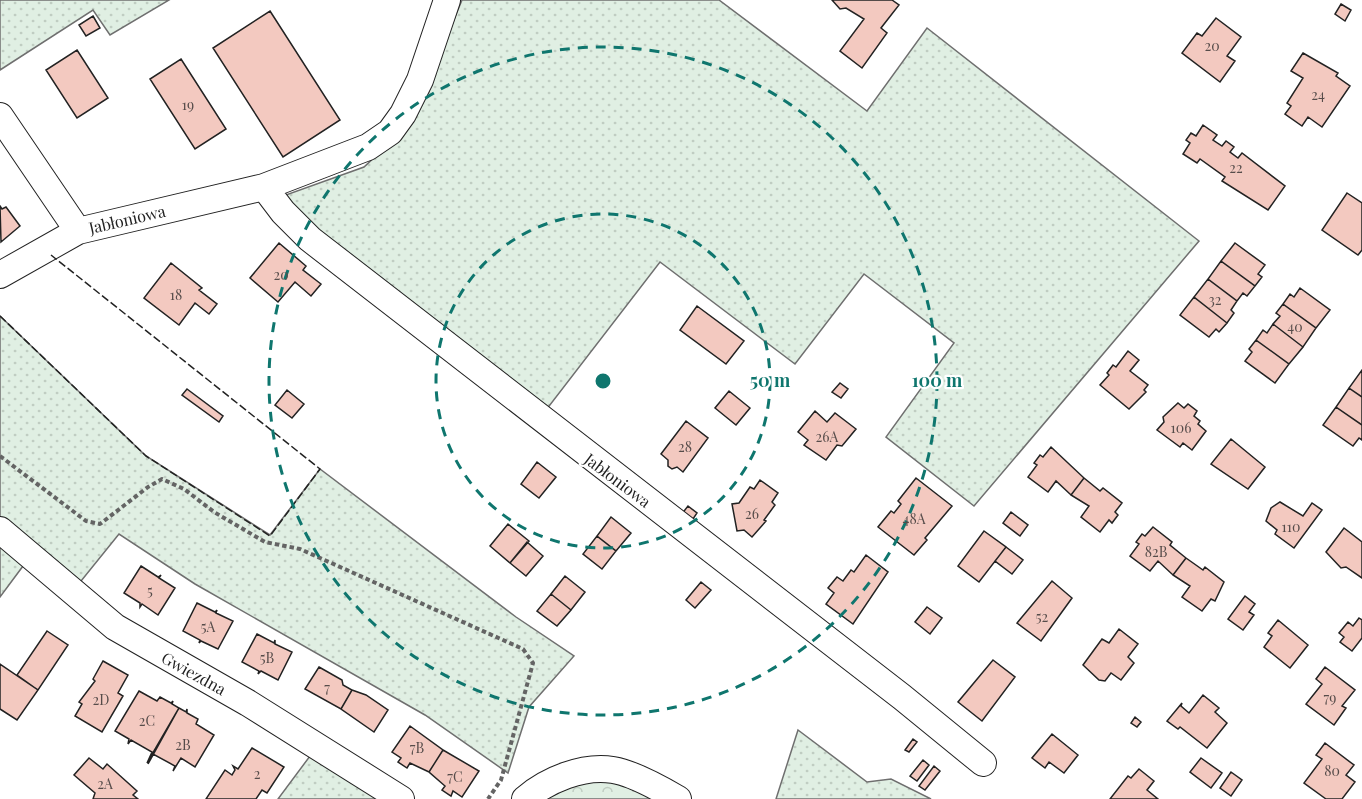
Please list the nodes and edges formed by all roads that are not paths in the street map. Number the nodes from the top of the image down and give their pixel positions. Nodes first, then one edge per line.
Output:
1 (447, 0) edge
2 (0, 116) edge
3 (264, 187) junction
4 (78, 231) junction
5 (0, 275) edge
6 (0, 530) edge
7 (982, 763) dead end
8 (401, 799) edge
9 (525, 799) edge
10 (678, 799) edge

1 - 3 street, Jabłoniowa
2 - 4 street
3 - 4 street, Jabłoniowa
3 - 7 street, Jabłoniowa
4 - 5 street, Jabłoniowa
6 - 8 street, Gwiezdna
9 - 10 street

